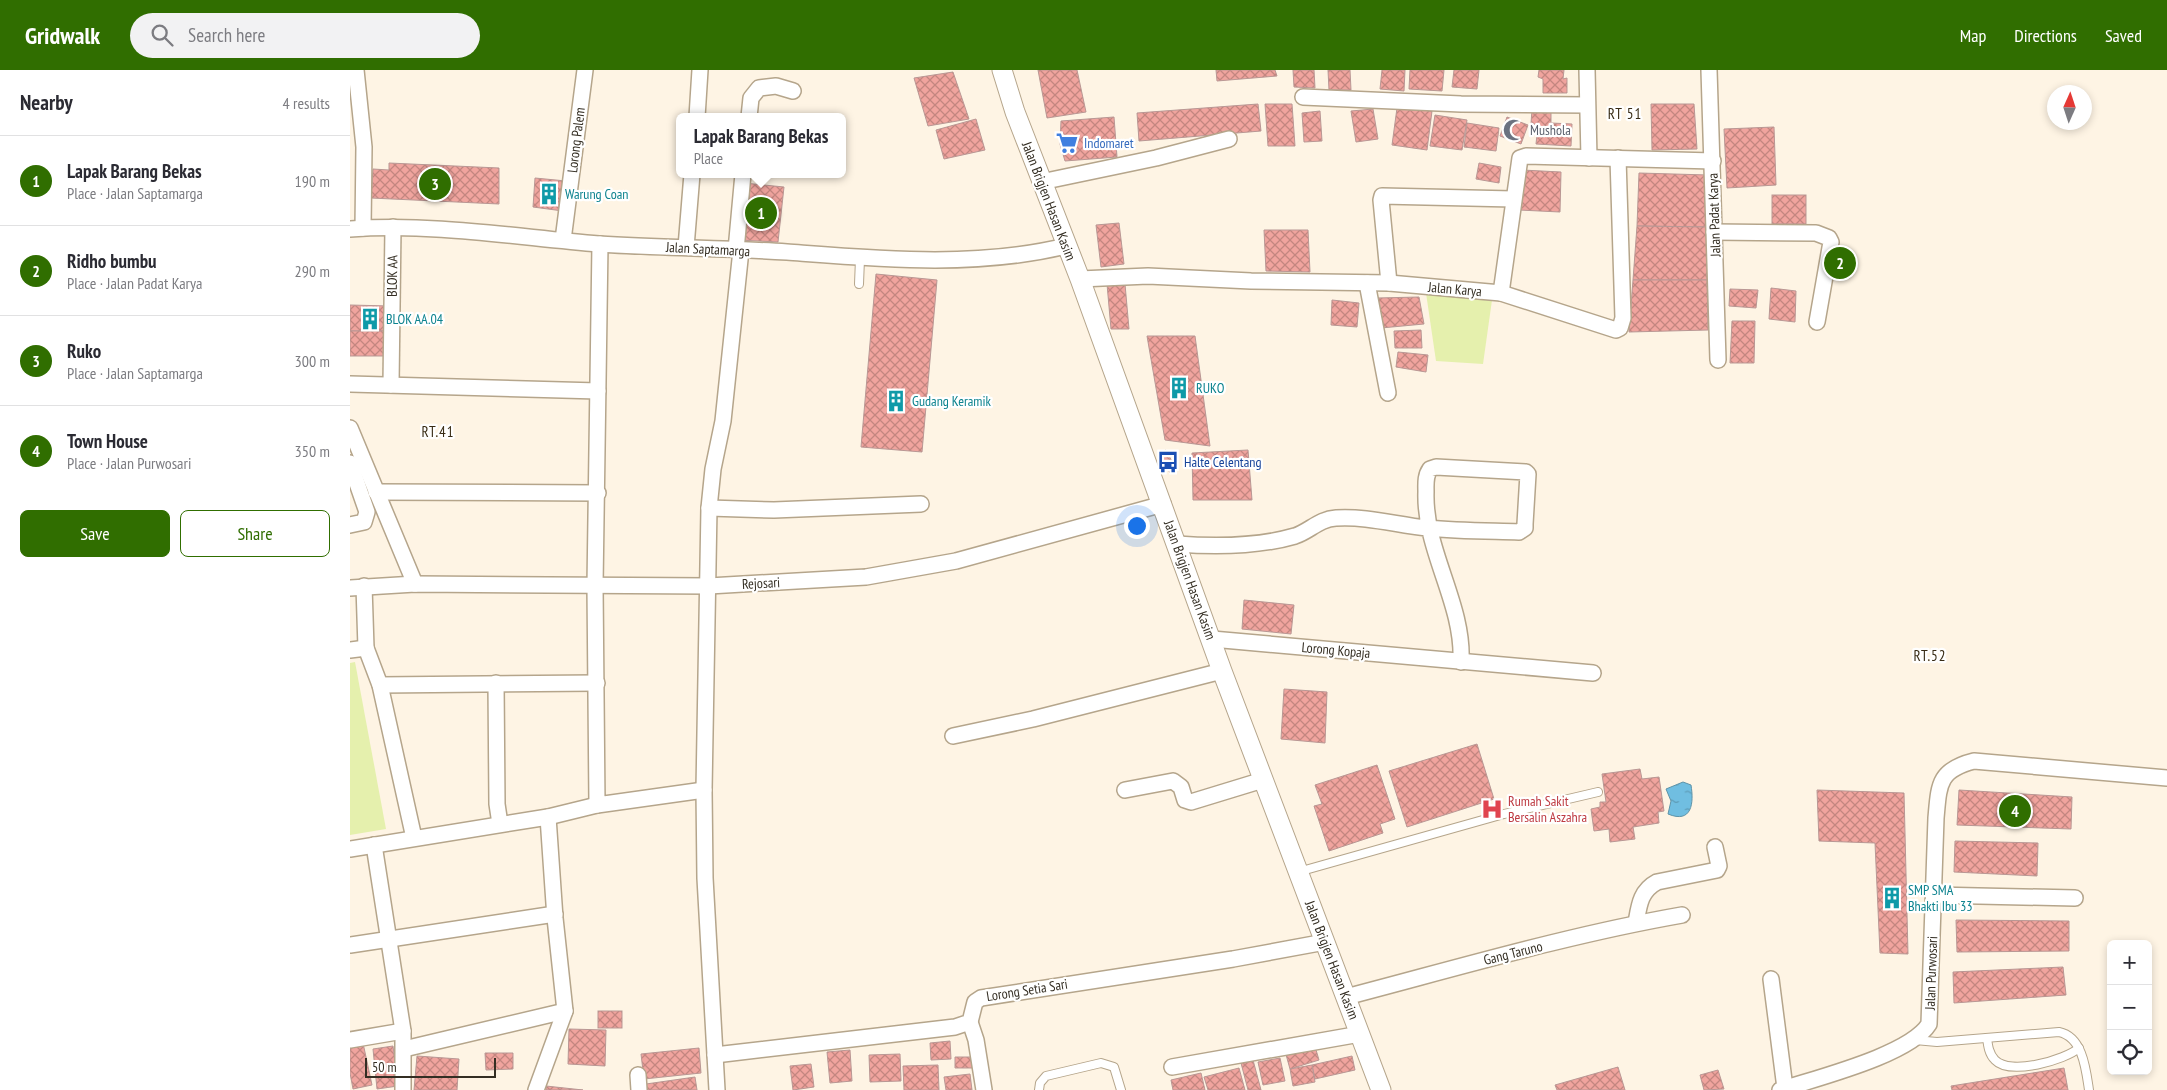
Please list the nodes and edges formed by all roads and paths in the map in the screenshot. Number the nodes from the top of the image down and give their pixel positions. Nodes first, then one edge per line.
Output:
1 (356, 70) edge
2 (585, 70) edge
3 (700, 70) edge
4 (1002, 70) edge
5 (1587, 70) edge
6 (1709, 70) edge
7 (792, 91) dead end
8 (1303, 97) dead end
9 (1587, 105) junction
10 (697, 113) edge
11 (749, 113) edge
12 (1229, 139) dead end
13 (1589, 158) junction
14 (1618, 158) junction
15 (1713, 161) junction
16 (692, 178) edge
17 (743, 178) edge
18 (1041, 182) junction
19 (1513, 199) junction
20 (392, 227) junction
21 (356, 228) edge
22 (1714, 232) junction
23 (563, 240) junction
24 (600, 244) junction
25 (1066, 246) junction
26 (686, 247) junction
27 (738, 250) junction
28 (860, 258) junction
29 (1080, 279) junction
30 (1368, 283) junction
31 (1389, 283) junction
32 (859, 284) dead end
33 (1501, 293) junction
34 (1817, 322) dead end
35 (1718, 360) dead end
36 (350, 384) edge
37 (391, 385) junction
38 (598, 391) junction
39 (1388, 393) dead end
40 (350, 428) edge
41 (350, 463) edge
42 (376, 492) junction
43 (598, 493) junction
44 (921, 504) dead end
45 (1163, 504) junction
46 (710, 508) junction
47 (350, 525) edge
48 (1428, 528) junction
49 (1177, 544) junction
50 (415, 584) junction
51 (595, 586) junction
52 (709, 586) junction
53 (357, 587) edge
54 (1212, 639) junction
55 (366, 648) junction
56 (350, 650) edge
57 (1461, 662) junction
58 (1222, 671) junction
59 (1593, 673) dead end
60 (496, 683) junction
61 (597, 683) junction
62 (380, 686) junction
63 (953, 736) dead end
64 (2167, 778) edge
65 (1263, 780) junction
66 (704, 790) junction
67 (1125, 790) dead end
68 (1598, 792) dead end
69 (597, 805) junction
70 (548, 816) junction
71 (500, 824) junction
72 (414, 838) junction
73 (374, 845) junction
74 (1715, 847) dead end
75 (350, 850) edge
76 (1298, 872) junction
77 (1934, 895) junction
78 (2075, 898) dead end
79 (555, 914) junction
80 (1682, 915) dead end
81 (1636, 923) junction
82 (389, 939) junction
83 (1325, 942) junction
84 (350, 945) edge
85 (1771, 979) dead end
86 (1346, 997) junction
87 (565, 1011) junction
88 (970, 1022) junction
89 (402, 1031) junction
90 (1360, 1034) junction
91 (1987, 1038) junction
92 (350, 1040) edge
93 (1913, 1040) junction
94 (2079, 1048) junction
95 (404, 1049) junction
96 (715, 1055) junction
97 (1172, 1067) dead end
98 (1782, 1089) edge
99 (403, 1090) edge
100 (536, 1090) edge
101 (716, 1090) edge
102 (984, 1090) edge
103 (1039, 1090) edge
104 (1121, 1090) edge
105 (1382, 1090) edge
106 (2088, 1090) edge

1 - 21 street
2 - 23 street, Lorong Palem
3 - 10 street
4 - 18 street, Jalan Brigjen Hasan Kasim
5 - 9 street
6 - 15 street, Jalan Padat Karya
7 - 11 street
8 - 9 street
9 - 13 street
12 - 18 street
13 - 14 street, Jalan Karya
13 - 19 street, Jalan Karya
14 - 15 street, Jalan Karya
14 - 33 street
15 - 22 street, Jalan Padat Karya
16 - 26 street
17 - 27 street
18 - 25 street, Jalan Brigjen Hasan Kasim
19 - 31 street
19 - 33 street, Jalan Karya
20 - 21 street, Jalan Saptamarga
20 - 23 street, Jalan Saptamarga
20 - 37 street, BLOK AA
22 - 34 street
22 - 35 street, Jalan Padat Karya
23 - 24 street, Jalan Saptamarga
24 - 26 street, Jalan Saptamarga
24 - 38 street
25 - 28 street, Jalan Saptamarga
25 - 29 street, Jalan Brigjen Hasan Kasim
26 - 27 street, Jalan Saptamarga
27 - 28 street, Jalan Saptamarga
27 - 46 street
28 - 32 lane
29 - 30 street, Jalan Karya
29 - 45 street, Jalan Brigjen Hasan Kasim
30 - 31 street, Jalan Karya
30 - 39 street
31 - 33 street, Jalan Karya
36 - 37 street
37 - 38 street
38 - 43 street
40 - 42 street
41 - 47 street
42 - 43 street
42 - 50 street
43 - 51 street
44 - 46 street
45 - 49 street, Jalan Brigjen Hasan Kasim
45 - 52 street, Rejosari
46 - 52 street
48 - 48 street
48 - 49 street
48 - 57 street
49 - 54 street, Jalan Brigjen Hasan Kasim
50 - 51 street, Rejosari
50 - 53 street, Rejosari
51 - 52 street, Rejosari
51 - 61 street
52 - 66 street
53 - 55 street
54 - 57 street, Lorong Kopaja
54 - 58 street, Jalan Brigjen Hasan Kasim
55 - 56 street
55 - 62 street
57 - 59 street, Lorong Kopaja
58 - 63 street
58 - 65 street, Jalan Brigjen Hasan Kasim
60 - 61 street
60 - 62 street
60 - 71 street
61 - 69 street
62 - 72 street
64 - 77 street, Jalan Purwosari
65 - 67 street
65 - 76 street, Jalan Brigjen Hasan Kasim
66 - 69 street
66 - 96 street
68 - 76 lane
69 - 70 street
70 - 71 street
70 - 79 street
71 - 72 street
72 - 73 street
73 - 75 street
73 - 82 street
74 - 81 street
76 - 83 street, Jalan Brigjen Hasan Kasim
77 - 78 street
77 - 93 street, Jalan Purwosari
79 - 82 street
79 - 87 street
80 - 81 street, Gang Taruno
81 - 86 street, Gang Taruno
82 - 84 street
82 - 89 street
83 - 86 street, Jalan Brigjen Hasan Kasim
83 - 88 street, Lorong Setia Sari
85 - 98 street
86 - 90 street, Jalan Brigjen Hasan Kasim
87 - 95 street
87 - 100 street
88 - 96 street
88 - 102 street
89 - 92 street
89 - 95 street
90 - 97 street
90 - 105 street, Jalan Brigjen Hasan Kasim
91 - 93 lane
91 - 94 lane
91 - 94 lane
93 - 98 street, Jalan Purwosari
94 - 106 lane
95 - 99 street
96 - 101 street
103 - 104 lane

